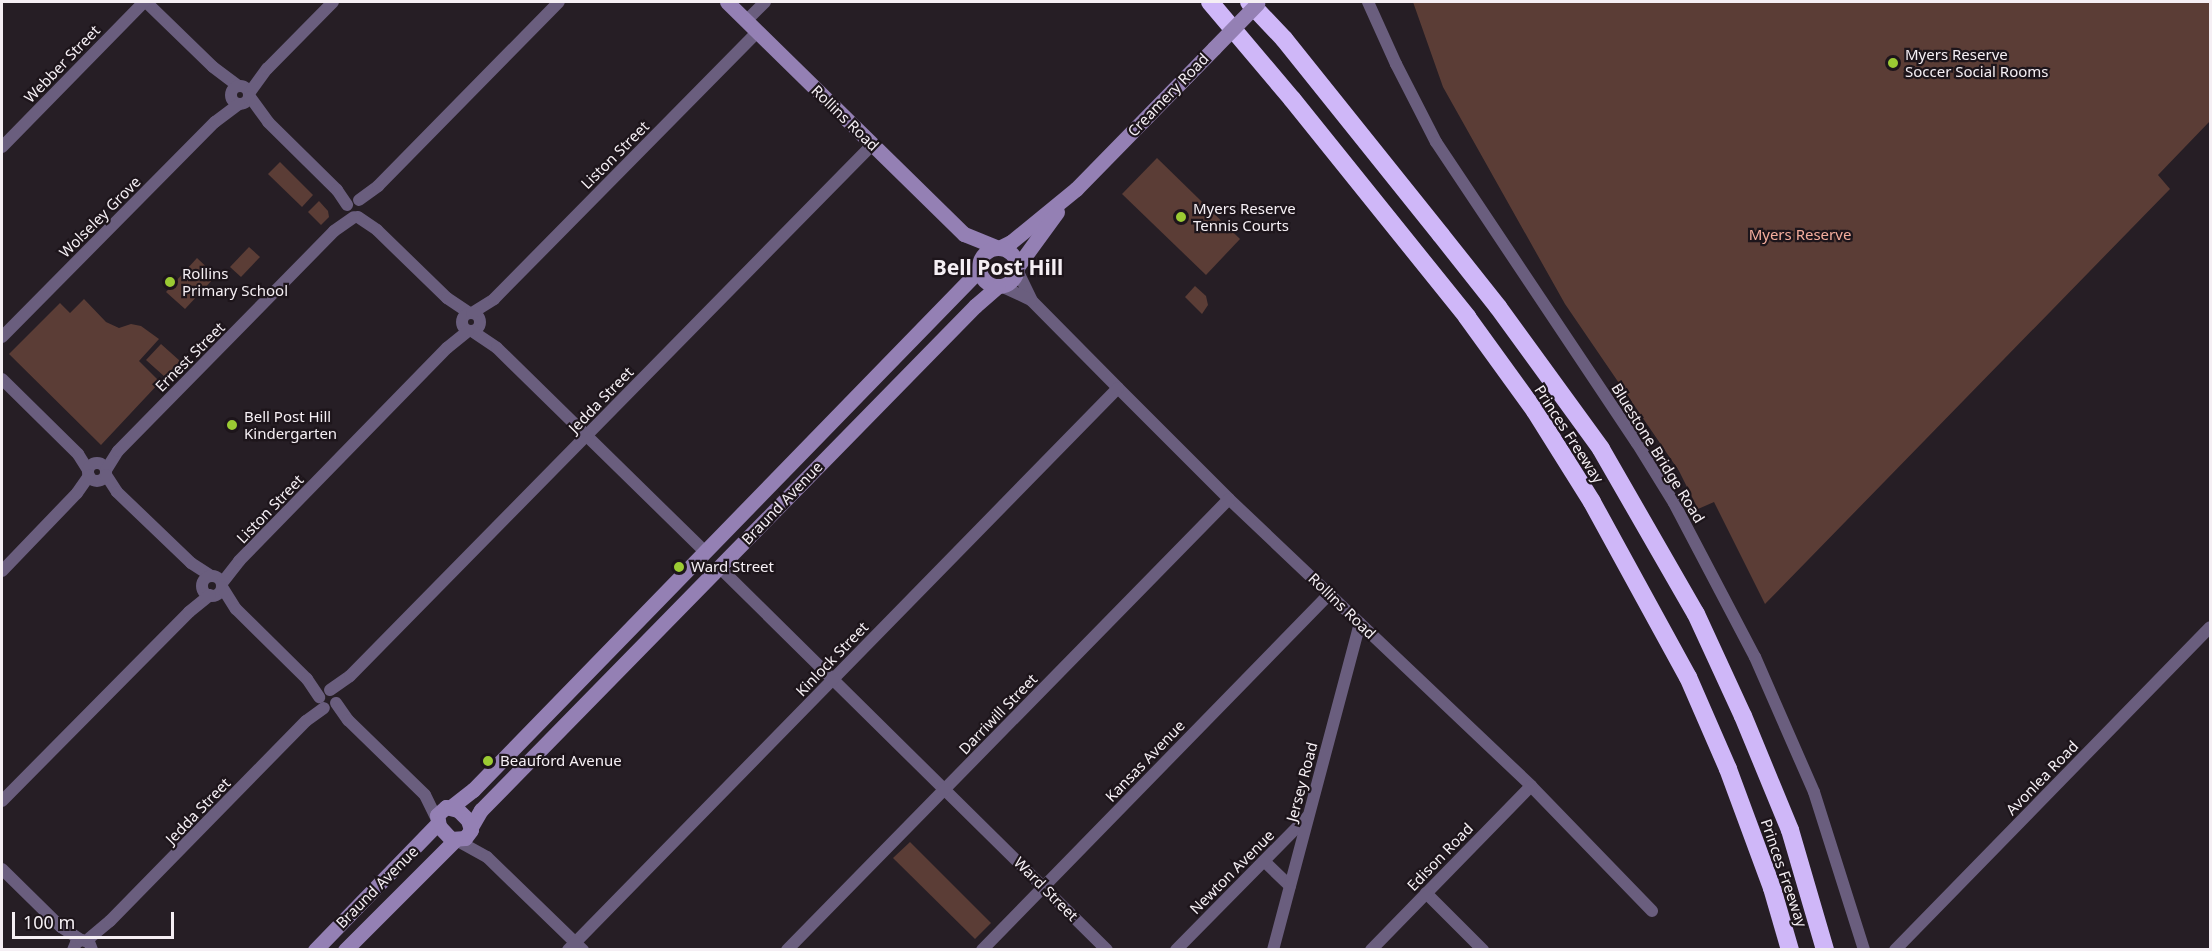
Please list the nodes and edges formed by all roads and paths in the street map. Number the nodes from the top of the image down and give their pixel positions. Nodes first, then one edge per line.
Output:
1 (145, 2) edge
2 (333, 2) edge
3 (559, 2) edge
4 (727, 2) edge
5 (765, 2) edge
6 (1210, 2) edge
7 (1255, 2) edge
8 (1368, 2) edge
9 (752, 26) junction
10 (241, 95) junction
11 (872, 145) junction
12 (2, 147) edge
13 (1076, 189) junction
14 (356, 208) junction
15 (964, 234) junction
16 (998, 248) junction
17 (979, 267) junction
18 (1017, 268) junction
19 (999, 286) junction
20 (1032, 301) junction
21 (471, 322) junction
22 (3, 337) edge
23 (2, 379) edge
24 (1118, 388) junction
25 (587, 436) junction
26 (98, 473) junction
27 (1229, 499) junction
28 (705, 552) junction
29 (719, 567) junction
30 (2, 571) edge
31 (212, 586) junction
32 (1329, 594) junction
33 (1360, 623) junction
34 (2211, 627) edge
35 (833, 680) junction
36 (327, 700) junction
37 (1531, 786) junction
38 (944, 789) junction
39 (424, 795) junction
40 (2, 801) edge
41 (450, 807) junction
42 (1309, 815) junction
43 (437, 822) junction
44 (471, 828) junction
45 (456, 841) junction
46 (487, 857) junction
47 (1264, 861) junction
48 (2, 869) edge
49 (1290, 886) junction
50 (1043, 887) junction
51 (1426, 893) junction
52 (1652, 911) dead end
53 (83, 946) edge
54 (576, 947) edge
55 (315, 950) edge
56 (345, 950) edge
57 (787, 950) edge
58 (982, 950) edge
59 (1107, 950) edge
60 (1176, 950) edge
61 (1273, 950) edge
62 (1371, 950) edge
63 (1483, 950) edge
64 (1790, 950) edge
65 (1825, 950) edge
66 (1864, 950) edge
67 (1895, 950) edge

1 - 10 street, Ward Street
1 - 12 street, Webber Street
2 - 10 street, Wolseley Grove
3 - 14 street, Ernest Street
4 - 9 street, Rollins Road
5 - 9 street, Liston Street
6 - 64 highway, Princes Freeway
7 - 13 street, Creamery Road, bridge
7 - 65 highway, Princes Freeway
8 - 66 street, Bluestone Bridge Road
9 - 11 street, Rollins Road
9 - 21 street, Liston Street
10 - 14 street, Ward Street
10 - 22 street, Wolseley Grove
11 - 15 street, Rollins Road
11 - 25 street, Jedda Street
13 - 16 street, Creamery Road
13 - 18 street, Creamery Road
14 - 21 street, Ward Street
14 - 26 street, Ernest Street
15 - 16 street, Rollins Road
15 - 17 street, Rollins Road
16 - 17 street
16 - 18 street
17 - 19 street
17 - 28 street, Braund Avenue
18 - 19 street
18 - 20 street, Rollins Road
19 - 20 street, Rollins Road
19 - 29 street, Braund Avenue
20 - 24 street, Rollins Road
21 - 25 street, Ward Street
21 - 31 street, Liston Street
23 - 26 street
24 - 27 street, Rollins Road
24 - 35 street, Kinlock Street
25 - 28 street, Ward Street
25 - 36 street, Jedda Street
26 - 30 street, Ernest Street
26 - 31 street
27 - 32 street, Rollins Road
27 - 38 street, Darriwill Street
28 - 29 street, Ward Street
28 - 41 street, Braund Avenue
29 - 35 street, Ward Street
29 - 44 street, Braund Avenue
31 - 36 street
31 - 40 street, Liston Street
32 - 33 street, Rollins Road
32 - 50 street, Kansas Avenue
33 - 37 street, Rollins Road
33 - 42 street, Jersey Road
34 - 67 street, Avonlea Road
35 - 38 street, Ward Street
35 - 54 street, Kinlock Street
36 - 39 street
36 - 53 street, Jedda Street
37 - 51 street, Edison Road
37 - 52 street, Rollins Road
38 - 50 street, Ward Street
38 - 57 street, Darriwill Street
39 - 41 street
39 - 43 street
41 - 43 street
41 - 44 street
42 - 47 street, Newton Avenue
42 - 49 street, Jersey Road
43 - 45 street
43 - 55 street, Braund Avenue
44 - 45 street
44 - 46 street
45 - 46 street
45 - 56 street, Braund Avenue
46 - 54 street
47 - 49 street
47 - 60 street, Newton Avenue
48 - 53 street
49 - 61 street, Jersey Road
50 - 58 street, Kansas Avenue
50 - 59 street, Ward Street
51 - 62 street, Edison Road
51 - 63 street

